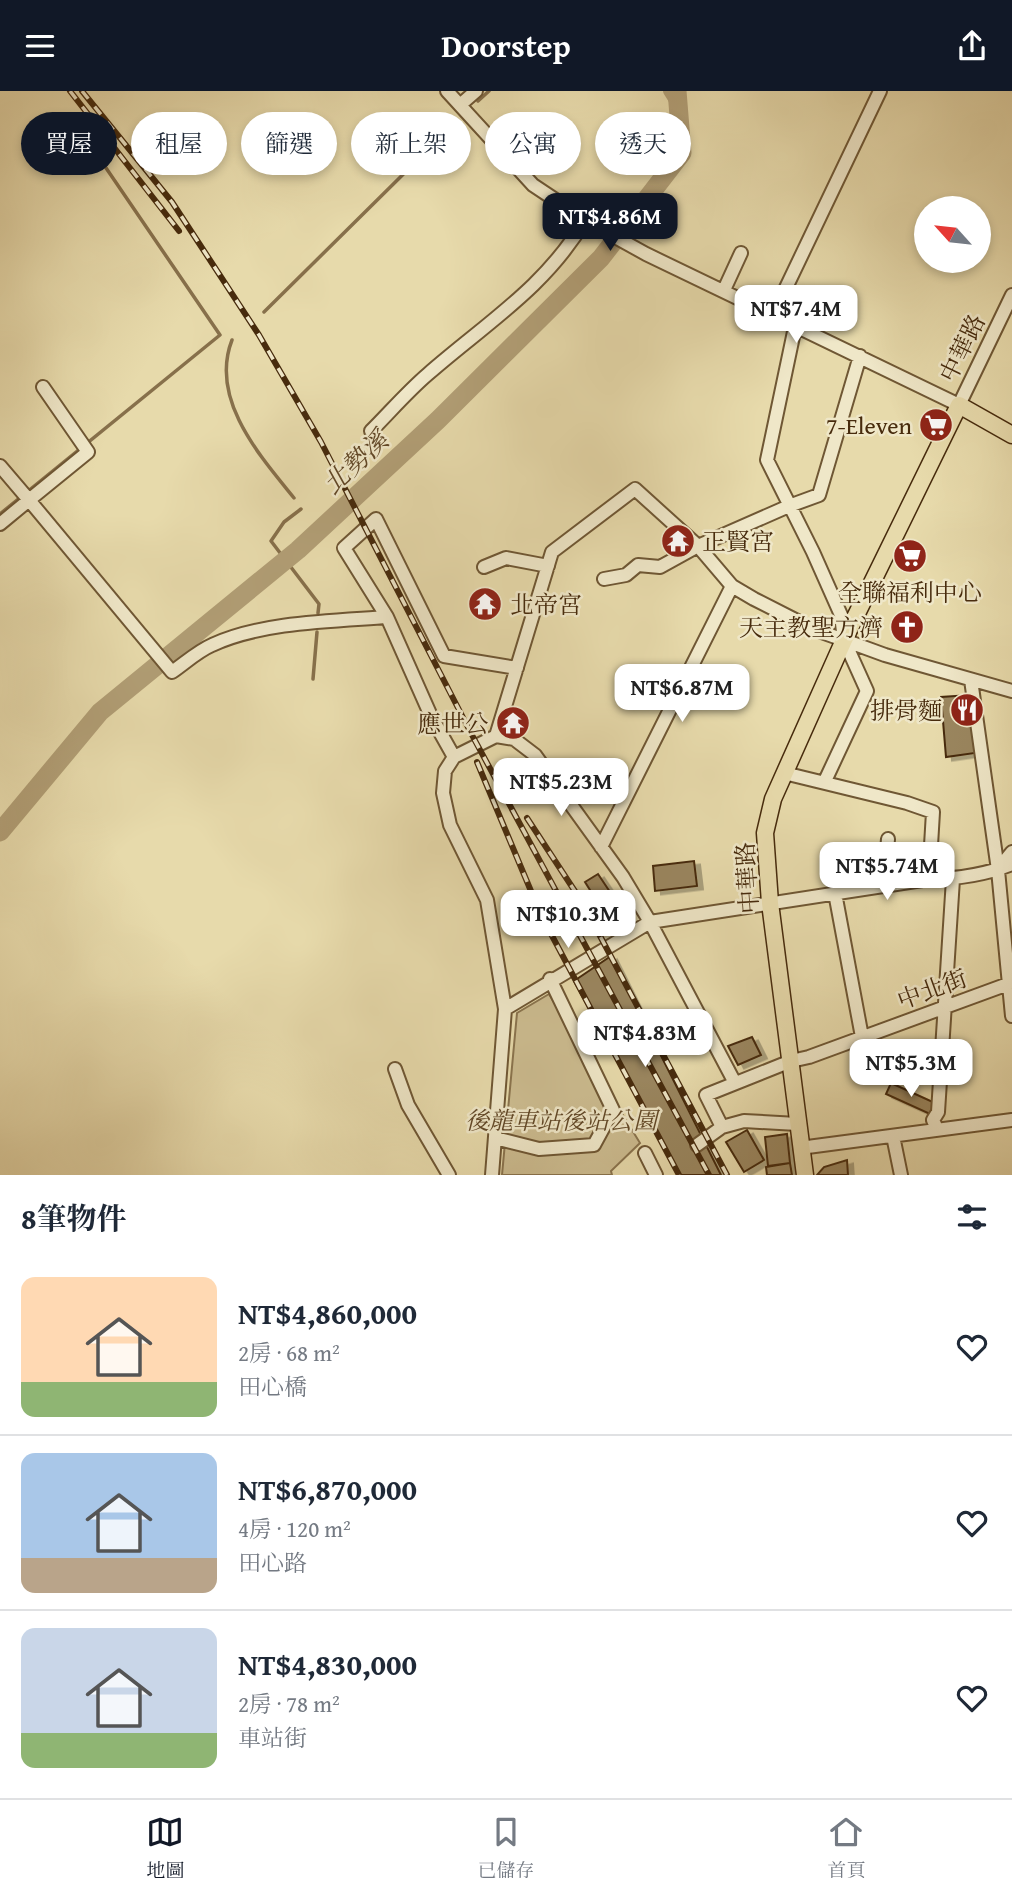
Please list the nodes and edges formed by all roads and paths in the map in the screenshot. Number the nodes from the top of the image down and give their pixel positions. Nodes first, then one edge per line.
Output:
1 (447, 91) edge
2 (476, 91) edge
3 (880, 91) edge
4 (460, 105) junction
5 (587, 221) junction
6 (741, 253) dead end
7 (724, 290) junction
8 (1012, 295) edge
9 (773, 315) junction
10 (795, 327) junction
11 (860, 356) junction
12 (43, 387) dead end
13 (960, 405) junction
14 (371, 431) dead end
15 (1012, 435) edge
16 (0, 466) edge
17 (25, 496) junction
18 (789, 506) junction
19 (0, 524) edge
20 (698, 546) junction
21 (548, 566) junction
22 (484, 567) dead end
23 (604, 579) dead end
24 (732, 586) junction
25 (387, 617) junction
26 (844, 641) junction
27 (517, 668) junction
28 (971, 680) junction
29 (1012, 691) edge
30 (496, 736) junction
31 (454, 757) junction
32 (784, 773) junction
33 (825, 781) junction
34 (888, 839) dead end
35 (601, 847) junction
36 (1012, 852) edge
37 (1012, 865) edge
38 (998, 870) junction
39 (929, 879) junction
40 (953, 879) junction
41 (884, 886) junction
42 (835, 893) junction
43 (769, 903) junction
44 (650, 922) junction
45 (550, 979) junction
46 (1008, 984) junction
47 (946, 1005) junction
48 (505, 1009) junction
49 (1012, 1016) edge
50 (862, 1037) junction
51 (791, 1061) junction
52 (395, 1069) dead end
53 (735, 1083) junction
54 (1012, 1120) edge
55 (797, 1124) junction
56 (722, 1127) junction
57 (942, 1128) junction
58 (893, 1136) junction
59 (495, 1138) junction
60 (696, 1145) dead end
61 (800, 1148) junction
62 (645, 1153) dead end
63 (449, 1175) edge
64 (492, 1175) edge
65 (656, 1175) edge
66 (805, 1175) edge
67 (901, 1175) edge

1 - 4 street
2 - 4 street
3 - 9 street
4 - 5 street
5 - 7 street
5 - 14 street
6 - 7 street
7 - 9 street
8 - 13 street, 中華路
9 - 10 street
10 - 11 street
10 - 18 street
11 - 13 street
11 - 18 street
12 - 17 street
13 - 15 main road
13 - 26 main road, 中華路
16 - 17 street
17 - 19 street
17 - 25 street
18 - 20 street
18 - 26 street
20 - 21 street
20 - 23 street
20 - 24 street
21 - 22 street
21 - 27 street
24 - 26 street
24 - 35 street
25 - 27 street
25 - 31 street
26 - 28 street
26 - 32 main road, 中華路
26 - 33 street
27 - 30 street
28 - 29 street
28 - 38 street
30 - 31 street
30 - 35 street
31 - 48 street
32 - 33 street
32 - 43 main road, 中華路
33 - 39 street
34 - 41 street
35 - 44 street
36 - 38 street
37 - 38 street
38 - 40 street
38 - 46 street
39 - 40 street
39 - 41 street
40 - 47 street
41 - 42 street
42 - 43 street
42 - 50 street
43 - 44 street
43 - 51 main road, 中華路
44 - 45 street
44 - 53 street
45 - 48 street
45 - 59 street
46 - 47 street, 中北街
46 - 49 street
47 - 50 street, 中北街
47 - 57 street
48 - 59 street
50 - 51 street, 中北街
51 - 53 street, 中北街
51 - 55 main road, 中華路
52 - 63 street
53 - 56 street, 中北街
54 - 57 street
55 - 56 street
55 - 61 main road, 中華路
56 - 60 street
57 - 58 street
58 - 61 street
58 - 67 street
59 - 64 street
61 - 66 main road, 中華路
62 - 65 street

